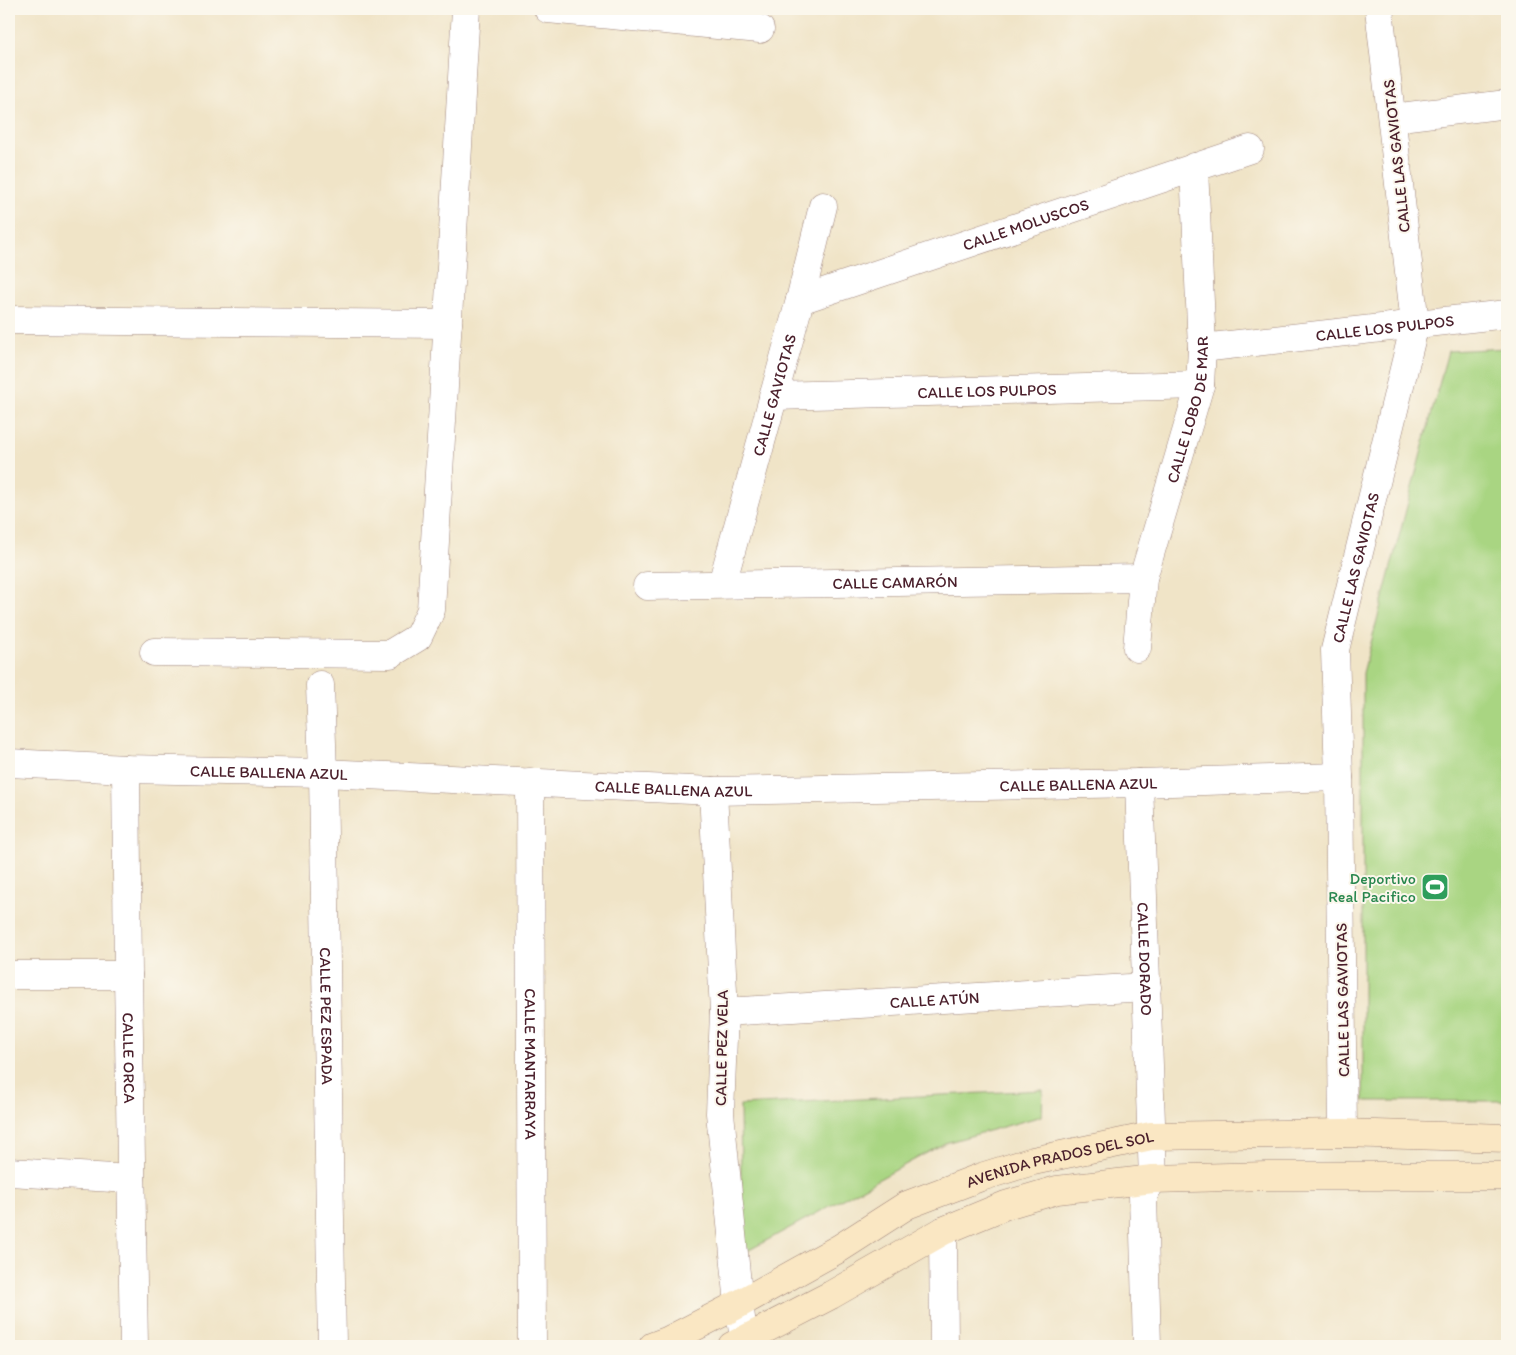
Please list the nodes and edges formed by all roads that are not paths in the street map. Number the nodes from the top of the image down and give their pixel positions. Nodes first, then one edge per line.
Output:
1 (466, 9) edge
2 (548, 9) edge
3 (1379, 9) edge
4 (760, 29) dead end
5 (1507, 104) edge
6 (1392, 118) junction
7 (1250, 149) dead end
8 (1194, 167) junction
9 (823, 206) dead end
10 (800, 300) junction
11 (1507, 314) edge
12 (9, 320) edge
13 (448, 324) junction
14 (1415, 324) junction
15 (1202, 348) junction
16 (1200, 385) junction
17 (773, 396) junction
18 (1143, 578) junction
19 (722, 584) junction
20 (647, 586) dead end
21 (1137, 648) dead end
22 (154, 652) dead end
23 (320, 685) dead end
24 (9, 763) edge
25 (126, 769) junction
26 (323, 773) junction
27 (1339, 777) junction
28 (530, 782) junction
29 (1138, 783) junction
30 (713, 791) junction
31 (9, 975) edge
32 (128, 975) junction
33 (1147, 987) junction
34 (724, 1012) junction
35 (1343, 1133) junction
36 (1151, 1136) junction
37 (1507, 1138) edge
38 (9, 1172) edge
39 (1507, 1176) edge
40 (132, 1179) junction
41 (1153, 1179) junction
42 (942, 1231) junction
43 (739, 1304) junction
44 (741, 1344) edge
45 (134, 1346) edge
46 (332, 1346) edge
47 (532, 1346) edge
48 (654, 1346) edge
49 (944, 1346) edge
50 (1147, 1346) edge

1 - 13 street
2 - 4 street
3 - 6 street, CALLE LAS GAVIOTAS
5 - 6 street
6 - 14 street, CALLE LAS GAVIOTAS
7 - 8 street, CALLE MOLUSCOS
8 - 10 street, CALLE MOLUSCOS
8 - 15 street, CALLE LOBO DE MAR
9 - 10 street, CALLE GAVIOTAS
10 - 17 street, CALLE GAVIOTAS
11 - 14 street, CALLE LOS PULPOS
12 - 13 street
13 - 22 street
14 - 15 street, CALLE LOS PULPOS
14 - 27 street, CALLE LAS GAVIOTAS
15 - 16 street, CALLE LOBO DE MAR
16 - 17 street, CALLE LOS PULPOS
16 - 18 street, CALLE LOBO DE MAR
17 - 19 street, CALLE GAVIOTAS
18 - 19 street, CALLE CAMARÓN
18 - 21 street, CALLE LOBO DE MAR
19 - 20 street, CALLE CAMARÓN
23 - 26 street, CALLE PEZ ESPADA
24 - 25 street, CALLE BALLENA AZUL
25 - 26 street, CALLE BALLENA AZUL
25 - 32 street, CALLE ORCA
26 - 28 street, CALLE BALLENA AZUL
26 - 46 street, CALLE PEZ ESPADA
27 - 29 street, CALLE BALLENA AZUL
27 - 35 street, CALLE LAS GAVIOTAS
28 - 30 street, CALLE BALLENA AZUL
28 - 47 street, CALLE MANTARRAYA
29 - 30 street, CALLE BALLENA AZUL
29 - 33 street, CALLE DORADO
30 - 34 street, CALLE PEZ VELA
31 - 32 street
32 - 40 street, CALLE ORCA
33 - 34 street, CALLE ATÚN
33 - 36 street, CALLE DORADO
34 - 43 street, CALLE PEZ VELA
35 - 36 street, AVENIDA PRADOS DEL SOL
35 - 37 street, AVENIDA PRADOS DEL SOL
36 - 41 street, CALLE DORADO
36 - 43 street, AVENIDA PRADOS DEL SOL
38 - 40 street
39 - 41 street, AVENIDA PRADOS DEL SOL
40 - 45 street, CALLE ORCA
41 - 42 street, AVENIDA PRADOS DEL SOL
41 - 50 street
42 - 44 street, AVENIDA PRADOS DEL SOL
42 - 49 street
43 - 44 street, CALLE PEZ VELA
43 - 48 street, AVENIDA PRADOS DEL SOL

